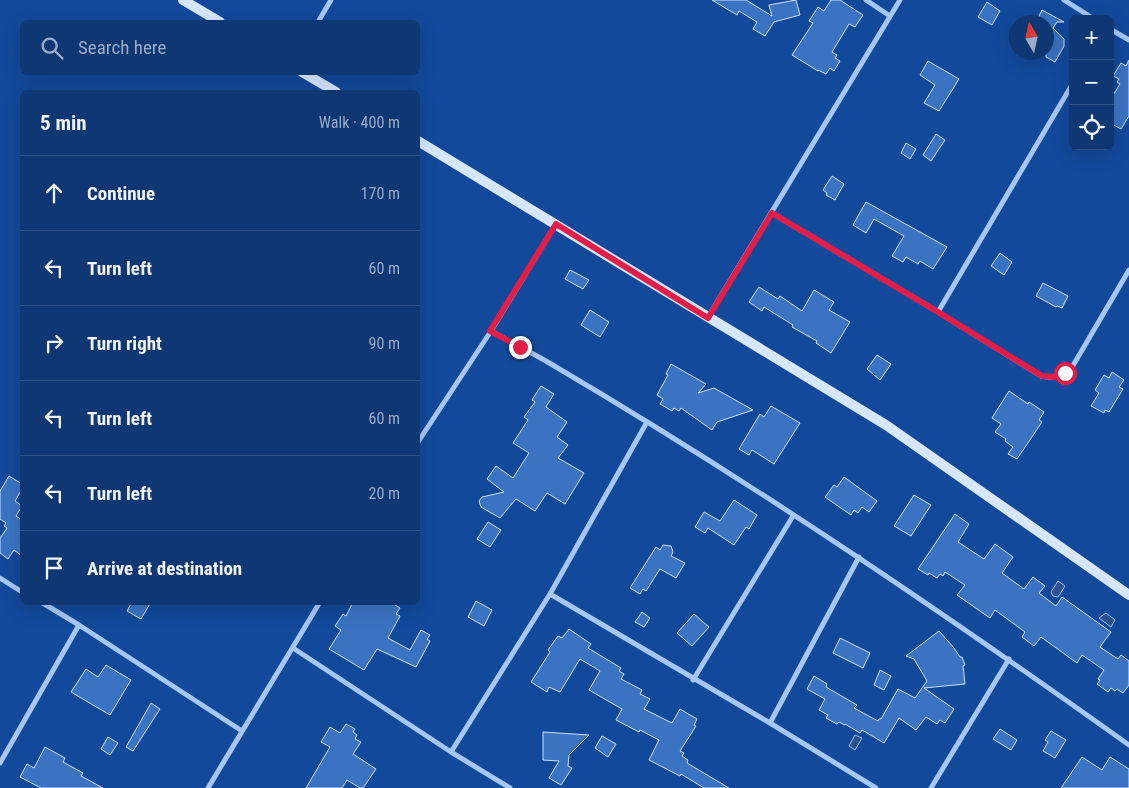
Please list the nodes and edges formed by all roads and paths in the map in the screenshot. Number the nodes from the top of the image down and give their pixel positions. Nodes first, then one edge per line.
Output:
1 (183, 0) edge
2 (331, 0) edge
3 (866, 0) edge
4 (900, 0) edge
5 (1064, 0) edge
6 (1088, 15) edge
7 (890, 16) junction
8 (217, 20) edge
9 (319, 20) edge
10 (1114, 31) edge
11 (1129, 40) edge
12 (307, 75) edge
13 (333, 90) edge
14 (1069, 90) edge
15 (420, 143) edge
16 (772, 213) junction
17 (556, 224) junction
18 (1129, 270) edge
19 (938, 312) junction
20 (708, 318) junction
21 (490, 331) junction
22 (647, 422) junction
23 (420, 439) edge
24 (793, 516) junction
25 (859, 558) junction
26 (0, 578) edge
27 (20, 591) edge
28 (550, 594) junction
29 (1129, 594) edge
30 (46, 605) edge
31 (318, 605) edge
32 (79, 625) junction
33 (293, 648) junction
34 (1009, 659) junction
35 (693, 680) junction
36 (770, 723) junction
37 (242, 731) junction
38 (1129, 745) edge
39 (451, 752) junction
40 (0, 763) edge
41 (208, 788) edge
42 (510, 788) edge
43 (876, 788) edge
44 (931, 788) edge

1 - 8 street
2 - 9 street
3 - 7 street
4 - 7 street
5 - 6 street
7 - 16 street
10 - 11 street
12 - 13 street
14 - 19 street
15 - 17 street
16 - 19 street
16 - 20 street
17 - 20 street
17 - 21 street
18 - 19 street
20 - 29 street
21 - 22 street
21 - 23 street
22 - 24 street
22 - 28 street
24 - 25 street
24 - 35 street
25 - 34 street
25 - 36 street
26 - 27 street
28 - 35 street
28 - 39 street
30 - 32 street
31 - 33 street
32 - 37 street
32 - 40 street
33 - 37 street
33 - 39 street
34 - 38 street
34 - 44 street
35 - 36 street
36 - 43 street
37 - 41 street
39 - 42 street

